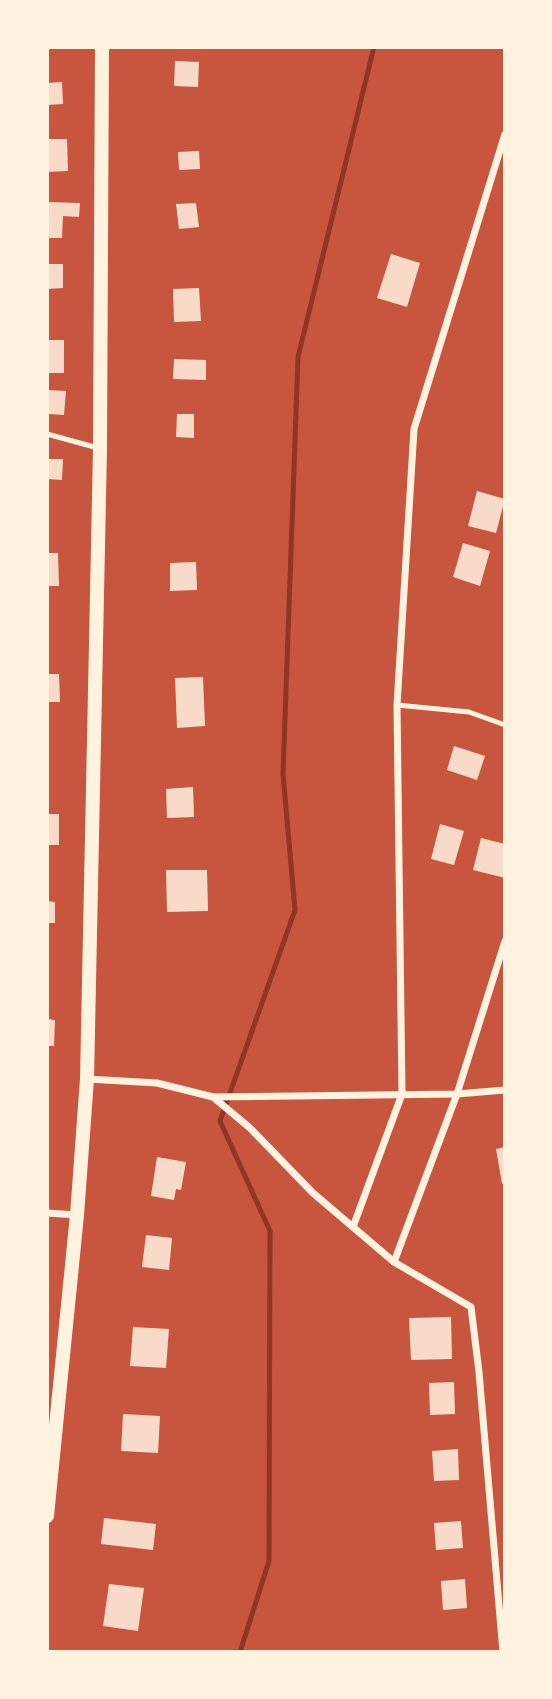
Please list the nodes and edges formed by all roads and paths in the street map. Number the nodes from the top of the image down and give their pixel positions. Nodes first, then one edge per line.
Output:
1 (102, 47) edge
2 (505, 134) edge
3 (47, 434) edge
4 (100, 449) junction
5 (397, 705) junction
6 (505, 725) edge
7 (505, 941) edge
8 (87, 1079) junction
9 (505, 1090) edge
10 (402, 1094) junction
11 (457, 1094) junction
12 (213, 1097) junction
13 (47, 1213) edge
14 (78, 1215) junction
15 (353, 1227) junction
16 (394, 1262) junction
17 (47, 1516) edge
18 (503, 1652) edge

1 - 4 main road
2 - 5 street
3 - 4 lane
4 - 8 main road
5 - 6 lane
5 - 10 street
7 - 11 street
8 - 12 street
8 - 14 main road
9 - 11 street
10 - 11 street
10 - 12 street
10 - 15 street
11 - 16 street
12 - 15 street
13 - 14 street
14 - 17 main road
15 - 16 street
16 - 18 street

